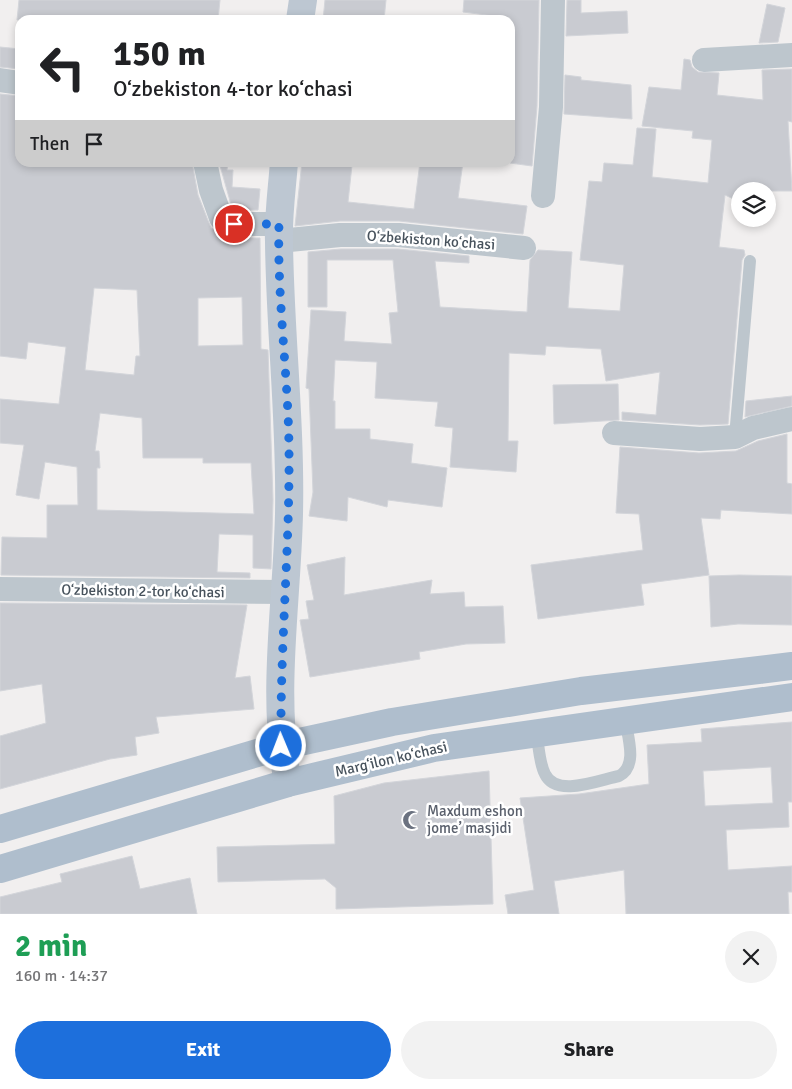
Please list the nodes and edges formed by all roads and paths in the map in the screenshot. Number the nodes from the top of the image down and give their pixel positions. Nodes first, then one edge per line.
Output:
1 (303, 0) edge
2 (553, 0) edge
3 (301, 15) edge
4 (792, 55) edge
5 (704, 60) dead end
6 (0, 80) edge
7 (15, 82) edge
8 (206, 167) edge
9 (284, 167) edge
10 (543, 196) dead end
11 (279, 232) junction
12 (524, 248) dead end
13 (750, 261) dead end
14 (792, 419) edge
15 (614, 433) dead end
16 (735, 437) junction
17 (0, 589) edge
18 (285, 592) junction
19 (792, 666) edge
20 (792, 697) edge
21 (625, 719) junction
22 (536, 732) junction
23 (281, 746) junction
24 (288, 783) junction
25 (0, 828) edge
26 (0, 869) edge

1 - 3 street
2 - 10 street
4 - 5 street
6 - 7 street
8 - 11 street, Oʻzbekiston koʻchasi
9 - 11 street
11 - 12 street, Oʻzbekiston koʻchasi
11 - 18 street
13 - 16 lane
14 - 16 street
15 - 16 street
17 - 18 street, Oʻzbekiston 2-tor koʻchasi
18 - 23 street
19 - 23 main road
20 - 21 main road, Margʻilon koʻchasi
21 - 22 main road, Margʻilon koʻchasi
21 - 22 lane
22 - 24 main road, Margʻilon koʻchasi
23 - 24 street
23 - 25 main road
24 - 26 main road, Margʻilon koʻchasi

